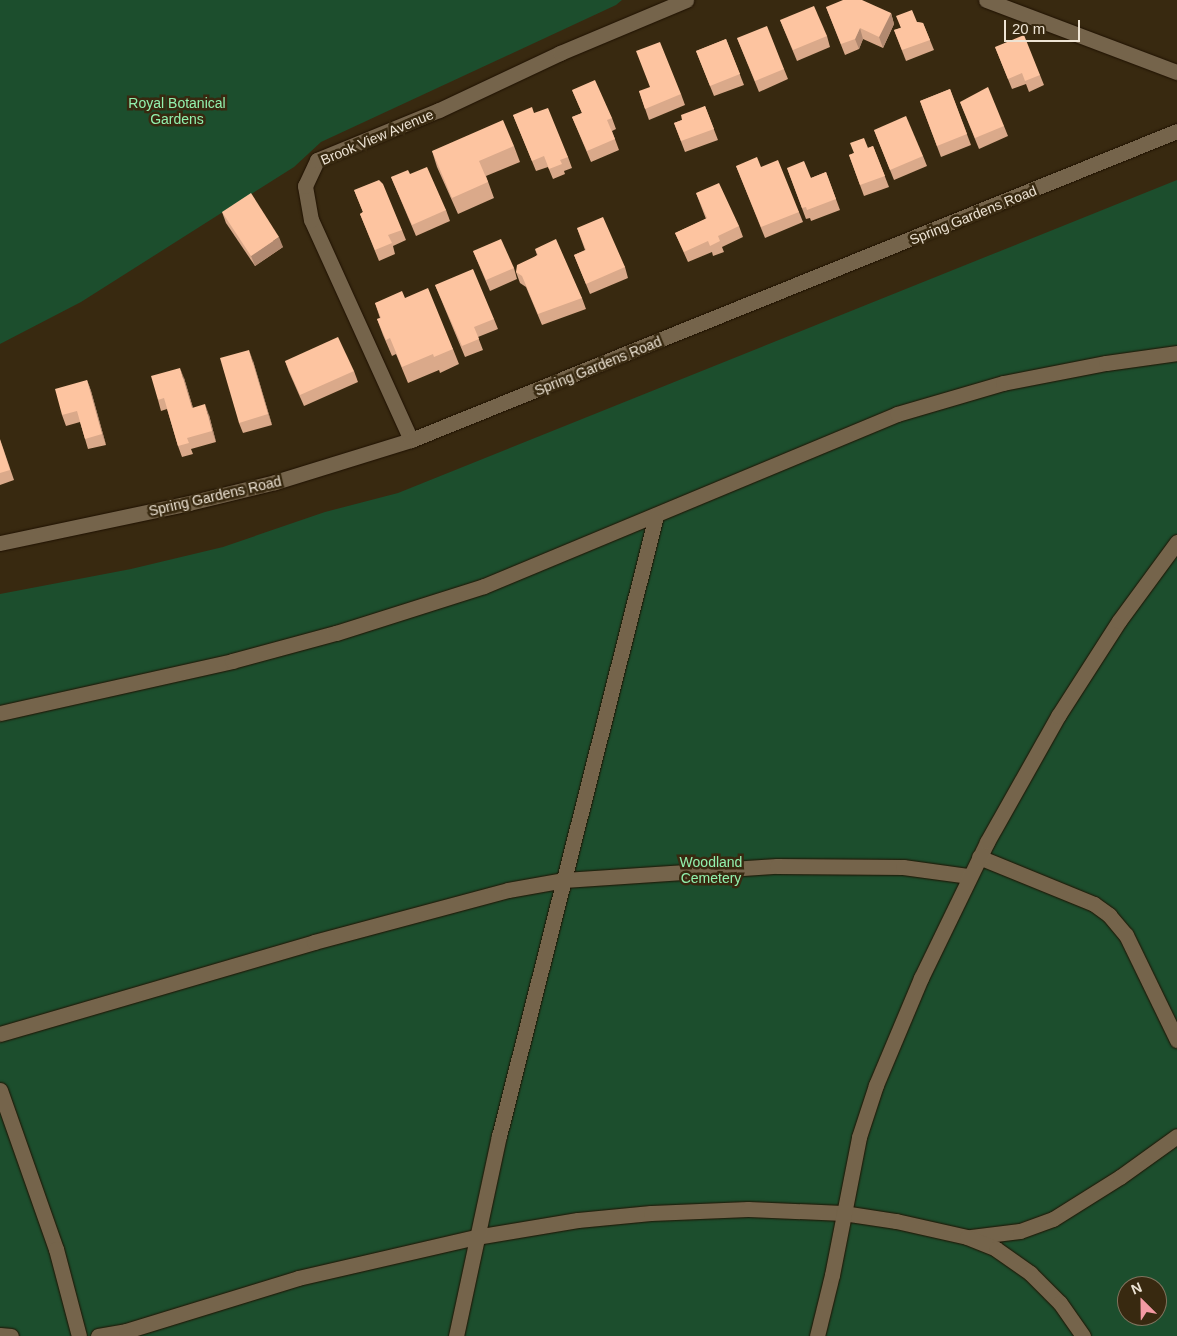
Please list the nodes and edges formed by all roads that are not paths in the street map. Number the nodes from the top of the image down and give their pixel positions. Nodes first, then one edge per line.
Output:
1 (655, 0) edge
2 (686, 0) edge
3 (986, 0) edge
4 (632, 22) junction
5 (1177, 72) edge
6 (1177, 131) edge
7 (1177, 353) edge
8 (411, 440) junction
9 (656, 516) junction
10 (1177, 542) edge
11 (0, 543) edge
12 (0, 713) edge
13 (979, 857) junction
14 (970, 876) junction
15 (564, 880) junction
16 (0, 1034) edge
17 (1177, 1040) edge
18 (0, 1090) edge
19 (1177, 1136) edge
20 (843, 1214) junction
21 (476, 1237) junction
22 (967, 1237) junction
23 (0, 1335) edge
24 (11, 1336) edge
25 (79, 1336) edge
26 (98, 1336) edge
27 (456, 1336) edge
28 (817, 1336) edge
29 (1083, 1336) edge

1 - 4 street
2 - 4 street, Brook View Avenue
3 - 5 street
4 - 8 street, Brook View Avenue
6 - 8 street, Spring Gardens Road
7 - 9 street
8 - 11 street, Spring Gardens Road
9 - 12 street
9 - 15 street
10 - 13 street
13 - 14 street
13 - 17 street
14 - 15 street
14 - 20 street
15 - 16 street
15 - 21 street
18 - 25 street
19 - 22 street
20 - 21 street
20 - 22 street
20 - 28 street
21 - 26 street
21 - 27 street
22 - 29 street
23 - 24 street

